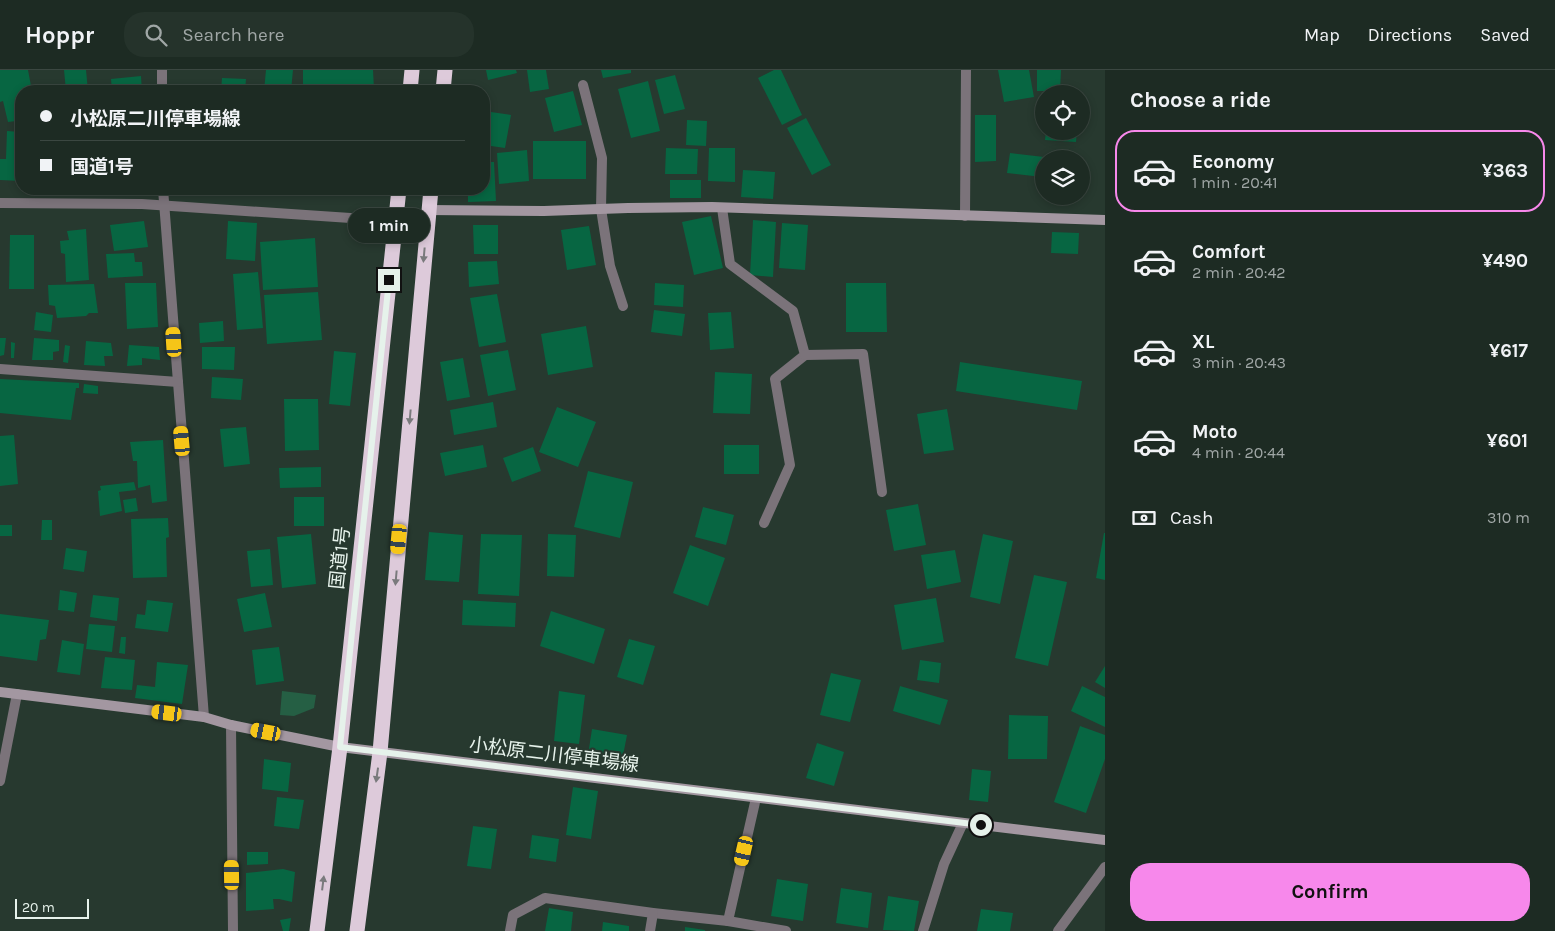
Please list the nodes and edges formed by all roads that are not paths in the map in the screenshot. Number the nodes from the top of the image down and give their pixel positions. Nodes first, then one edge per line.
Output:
1 (162, 70) edge
2 (412, 70) edge
3 (445, 70) edge
4 (966, 70) edge
5 (162, 85) edge
6 (411, 85) edge
7 (443, 85) edge
8 (583, 85) dead end
9 (163, 195) edge
10 (398, 195) edge
11 (430, 195) edge
12 (0, 203) edge
13 (164, 205) junction
14 (722, 208) junction
15 (601, 209) junction
16 (428, 210) junction
17 (965, 216) junction
18 (1105, 220) edge
19 (395, 222) junction
20 (623, 306) dead end
21 (805, 356) junction
22 (0, 370) edge
23 (178, 382) junction
24 (882, 492) dead end
25 (764, 523) dead end
26 (0, 692) edge
27 (17, 694) junction
28 (204, 717) junction
29 (230, 724) junction
30 (340, 747) junction
31 (380, 752) junction
32 (0, 781) edge
33 (756, 798) junction
34 (963, 823) junction
35 (1105, 840) edge
36 (1105, 867) edge
37 (653, 913) junction
38 (728, 921) junction
39 (232, 931) edge
40 (317, 931) edge
41 (356, 931) edge
42 (510, 931) edge
43 (650, 931) edge
44 (781, 931) edge
45 (786, 931) edge
46 (923, 931) edge
47 (1058, 931) edge

1 - 5 street
2 - 6 highway
3 - 7 highway
4 - 17 street
8 - 15 street
9 - 13 street
10 - 19 highway, 国道1号
11 - 16 highway
12 - 13 street
13 - 19 street
13 - 23 street
14 - 15 main road
14 - 17 main road
14 - 21 street
15 - 16 main road
15 - 20 street
16 -> 31 highway
17 - 18 main road
19 - 30 highway, 国道1号
21 - 24 street
21 - 25 street
22 - 23 street
23 - 28 street
26 - 27 main road, 小松原二川停車場線
27 - 28 main road, 小松原二川停車場線
27 - 32 street
28 - 29 main road, 小松原二川停車場線
29 - 30 main road, 小松原二川停車場線
29 - 39 street
30 - 31 main road, 小松原二川停車場線
40 -> 30 highway, 国道1号
31 - 33 main road, 小松原二川停車場線
31 -> 41 highway
33 - 34 main road, 小松原二川停車場線
33 - 38 street
34 - 35 main road, 小松原二川停車場線
34 - 46 street
36 - 47 street
37 - 38 street
37 - 42 street
37 - 43 street
38 - 44 street
44 - 45 street

